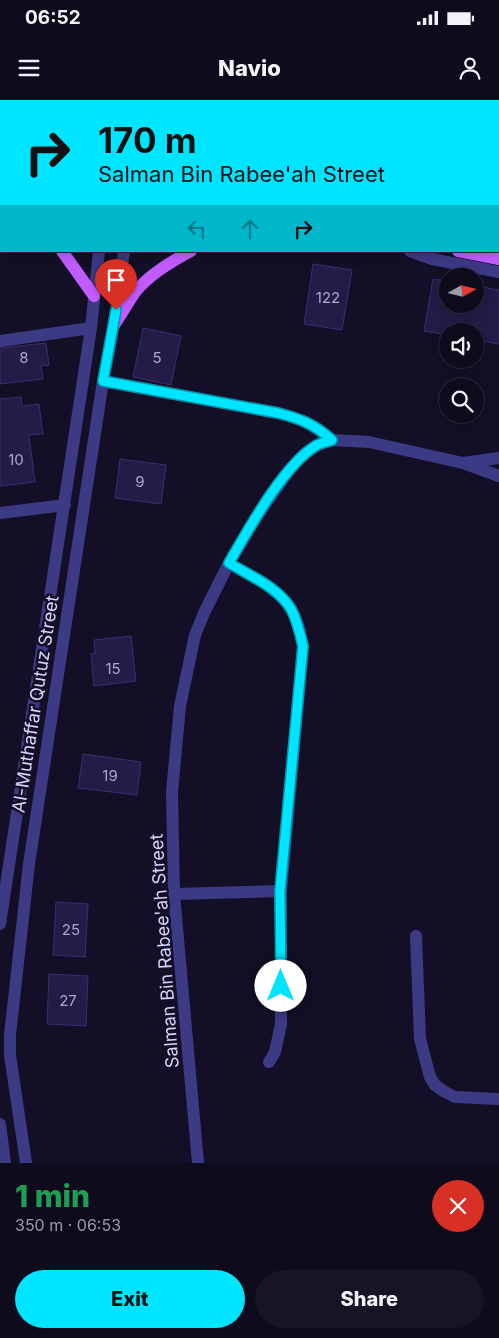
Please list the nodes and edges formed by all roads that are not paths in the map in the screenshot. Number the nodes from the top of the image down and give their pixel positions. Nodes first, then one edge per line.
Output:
1 (63, 252) edge
2 (99, 252) edge
3 (124, 252) edge
4 (189, 252) edge
5 (413, 252) edge
6 (463, 252) edge
7 (499, 259) edge
8 (499, 272) edge
9 (94, 296) junction
10 (114, 325) junction
11 (91, 328) junction
12 (0, 341) edge
13 (103, 381) junction
14 (332, 440) junction
15 (499, 458) edge
16 (462, 463) junction
17 (499, 476) edge
18 (65, 505) junction
19 (0, 513) edge
20 (229, 563) junction
21 (280, 891) junction
22 (174, 894) junction
23 (0, 924) edge
24 (416, 936) dead end
25 (5, 1035) edge
26 (5, 1055) edge
27 (269, 1062) dead end
28 (499, 1099) edge
29 (0, 1124) edge
30 (0, 1156) edge
31 (5, 1163) edge
32 (26, 1163) edge
33 (198, 1163) edge

1 - 9 main road
2 - 9 street, Al-Muthaffar Qutuz Street
3 - 10 street, Al-Muthaffar Qutuz Street
4 - 10 main road
5 - 8 street
6 - 7 main road
9 - 11 street, Al-Muthaffar Qutuz Street
10 - 13 street, Al-Muthaffar Qutuz Street
11 - 12 street
11 - 18 street, Al-Muthaffar Qutuz Street
13 - 14 street
13 - 25 street, Al-Muthaffar Qutuz Street
14 - 16 street, Salman Bin Rabee'ah Street
14 - 20 street, Salman Bin Rabee'ah Street
15 - 16 street, Salman Bin Rabee'ah Street
16 - 17 street, Salman Bin Rabee'ah Street
18 - 19 street
18 - 23 street, Al-Muthaffar Qutuz Street
20 - 21 street
20 - 22 street, Salman Bin Rabee'ah Street
21 - 22 street
21 - 27 street
22 - 33 street, Salman Bin Rabee'ah Street
24 - 28 street
25 - 26 street, Al-Muthaffar Qutuz Street
26 - 32 street, Al-Muthaffar Qutuz Street
29 - 31 street
30 - 31 street

